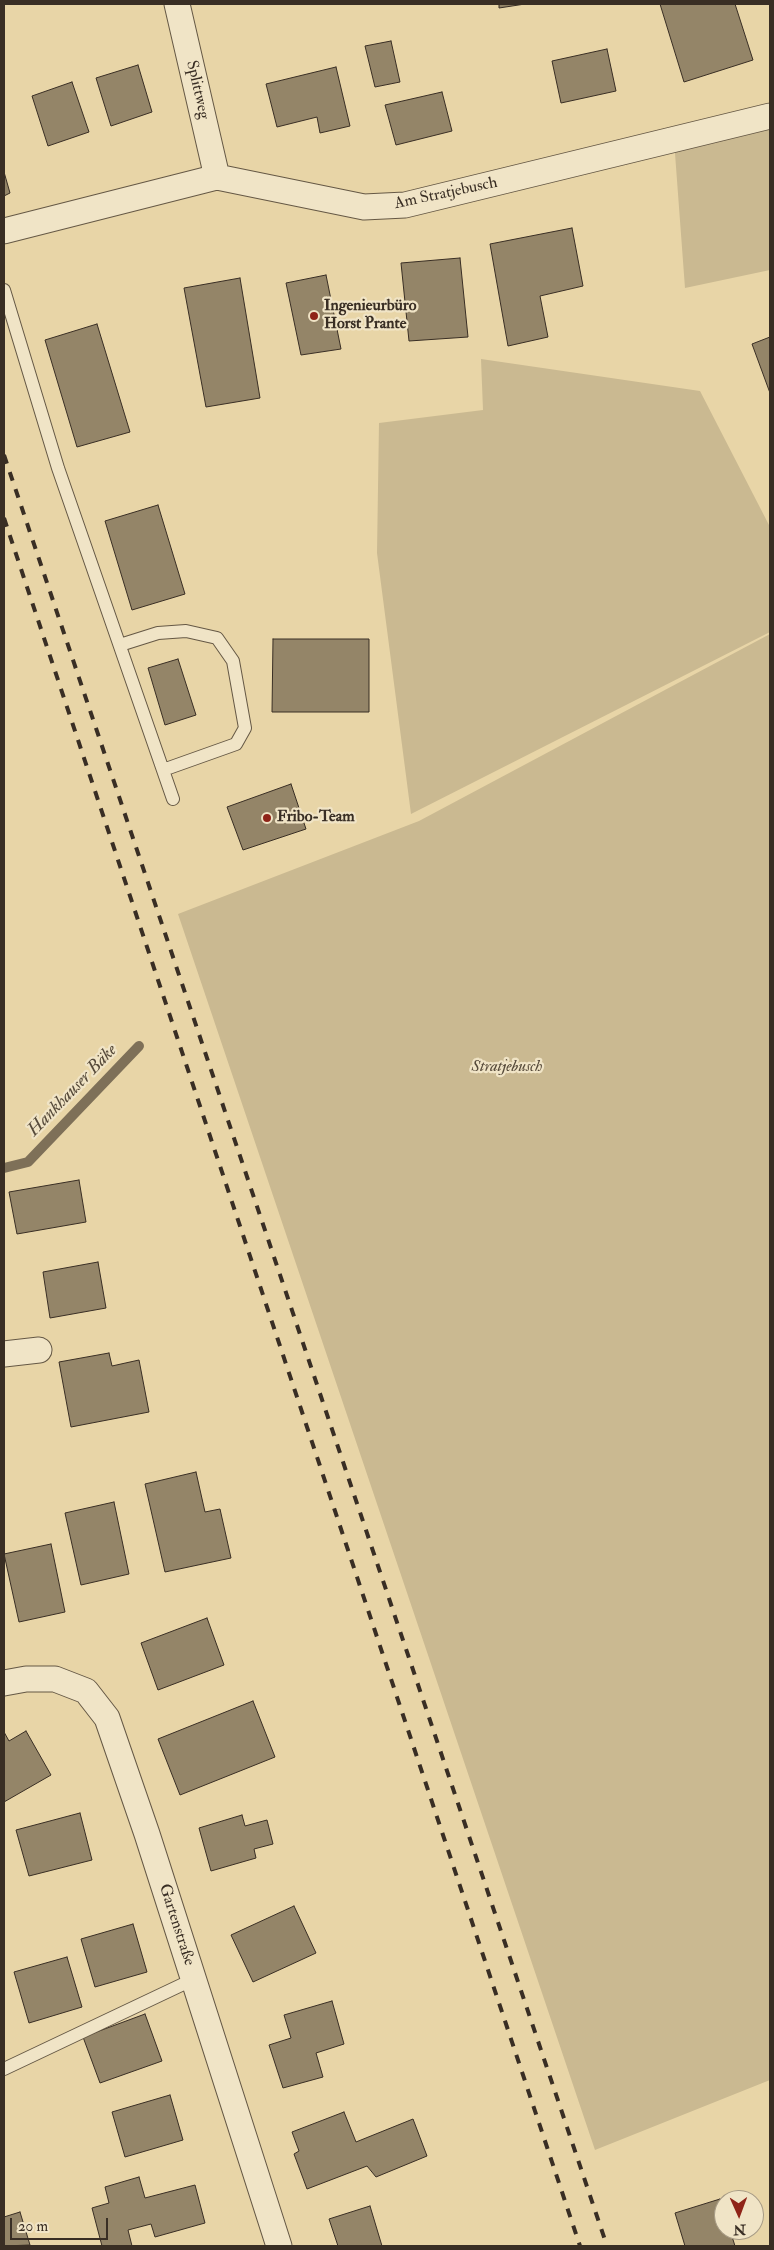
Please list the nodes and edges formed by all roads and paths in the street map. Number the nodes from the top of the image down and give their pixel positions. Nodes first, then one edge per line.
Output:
1 (177, 4) edge
2 (770, 116) edge
3 (217, 177) junction
4 (4, 231) edge
5 (4, 290) edge
6 (120, 646) junction
7 (163, 770) junction
8 (173, 799) dead end
9 (39, 1350) dead end
10 (4, 1354) edge
11 (4, 1683) edge
12 (194, 1979) junction
13 (4, 2069) edge
14 (279, 2246) edge

1 - 3 street, Splittweg
2 - 3 street, Am Stratjebusch
3 - 4 street, Am Stratjebusch
5 - 6 lane
6 - 7 lane
6 - 7 lane
7 - 8 lane
9 - 10 street
11 - 12 street, Gartenstraße
12 - 13 lane
12 - 14 street, Gartenstraße

